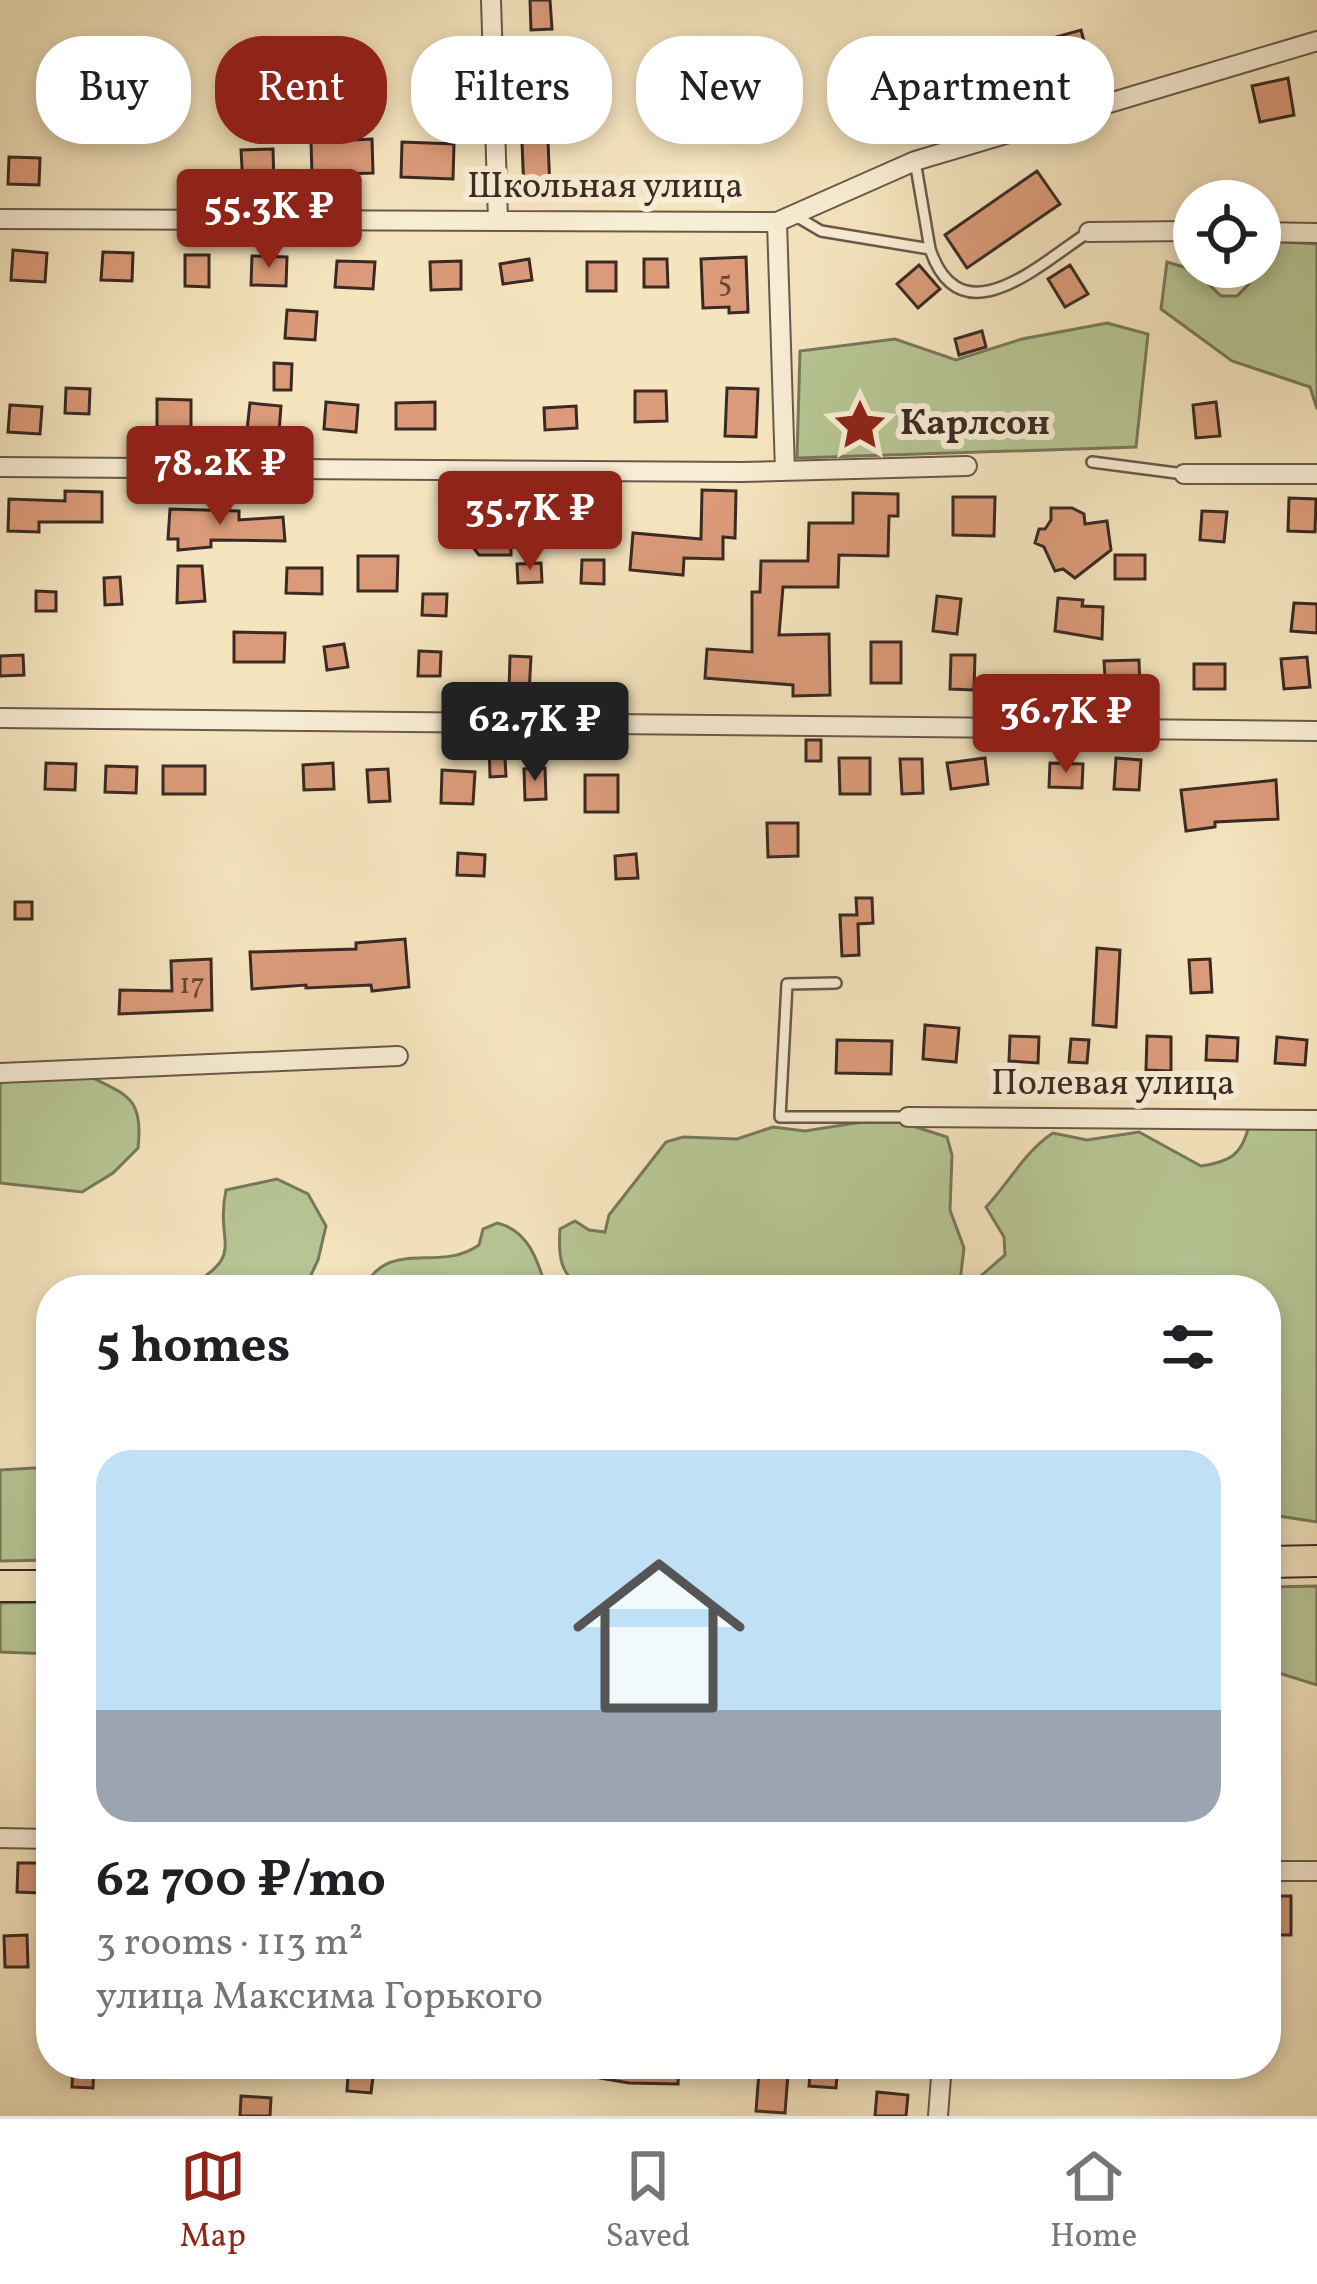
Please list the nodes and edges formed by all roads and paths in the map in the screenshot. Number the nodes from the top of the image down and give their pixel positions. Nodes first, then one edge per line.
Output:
1 (490, 0) edge
2 (1317, 41) edge
3 (915, 160) junction
4 (786, 218) junction
5 (0, 219) edge
6 (498, 220) junction
7 (1173, 231) edge
8 (1089, 232) joint
9 (1281, 232) edge
10 (1317, 233) edge
11 (930, 249) junction
12 (1092, 462) dead end
13 (967, 466) dead end
14 (0, 467) edge
15 (785, 471) junction
16 (1184, 474) joint
17 (1317, 475) edge
18 (0, 718) edge
19 (1317, 731) edge
20 (836, 983) dead end
21 (398, 1056) dead end
22 (0, 1073) edge
23 (908, 1118) joint
24 (1317, 1120) edge
25 (1317, 1561) edge
26 (1281, 1562) edge
27 (0, 1586) edge
28 (36, 1586) edge
29 (0, 1838) edge
30 (36, 1839) edge
31 (1281, 1870) edge
32 (1317, 1871) edge
33 (941, 2079) edge
34 (938, 2116) edge

1 - 6 street
2 - 3 street
3 - 4 street
3 - 11 lane
4 - 6 street, Школьная улица
4 - 11 lane
4 - 15 street
5 - 6 street, Школьная улица
7 - 8 street
8 - 11 lane
9 - 10 street
12 - 16 lane
13 - 15 street
14 - 15 street
16 - 17 street
18 - 19 street
20 - 23 lane
21 - 22 street
23 - 24 street, Полевая улица
25 - 26 main road
27 - 28 main road
29 - 30 street
31 - 32 street
33 - 34 street

